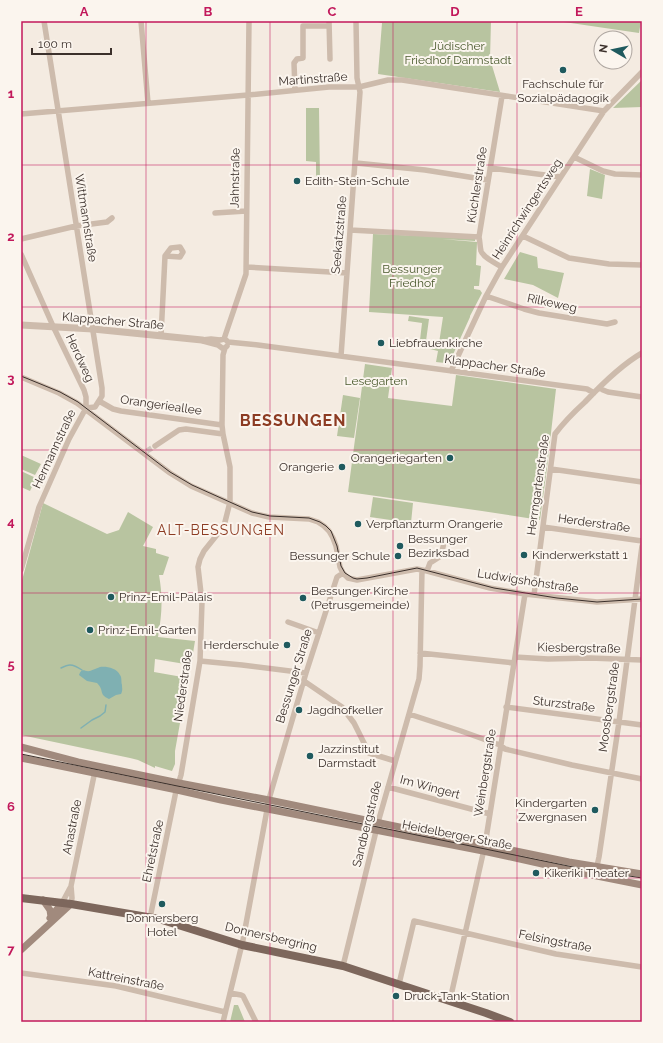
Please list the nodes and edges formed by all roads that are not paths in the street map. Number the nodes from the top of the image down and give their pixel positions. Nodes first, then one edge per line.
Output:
1 (44, 21) edge
2 (141, 21) edge
3 (249, 21) edge
4 (356, 21) edge
5 (329, 24) edge
6 (330, 59) dead end
7 (642, 72) edge
8 (359, 87) junction
9 (295, 90) junction
10 (248, 95) junction
11 (502, 96) junction
12 (148, 103) junction
13 (58, 110) junction
14 (604, 112) junction
15 (21, 114) edge
16 (574, 158) junction
17 (356, 163) junction
18 (490, 168) junction
19 (642, 175) edge
20 (561, 177) junction
21 (488, 180) junction
22 (246, 211) junction
23 (215, 213) dead end
24 (112, 218) dead end
25 (76, 226) junction
26 (350, 230) junction
27 (523, 236) junction
28 (479, 237) junction
29 (21, 240) edge
30 (21, 255) edge
31 (166, 256) dead end
32 (642, 265) edge
33 (246, 267) junction
34 (502, 267) junction
35 (346, 273) junction
36 (486, 296) junction
37 (615, 322) dead end
38 (21, 325) edge
39 (53, 326) junction
40 (93, 329) junction
41 (161, 336) junction
42 (202, 340) joint
43 (224, 343) junction
44 (642, 353) edge
45 (341, 356) junction
46 (451, 371) junction
47 (21, 377) edge
48 (600, 388) junction
49 (594, 393) junction
50 (642, 397) edge
51 (100, 401) junction
52 (86, 408) junction
53 (222, 425) junction
54 (223, 434) junction
55 (155, 446) tunnel mouth
56 (551, 469) junction
57 (642, 482) edge
58 (229, 503) junction
59 (543, 527) junction
60 (445, 538) dead end
61 (642, 541) edge
62 (642, 546) edge
63 (22, 560) edge
64 (21, 570) edge
65 (424, 570) junction
66 (343, 573) junction
67 (525, 594) junction
68 (534, 595) junction
69 (635, 599) junction
70 (642, 599) edge
71 (288, 622) dead end
72 (318, 633) junction
73 (420, 653) junction
74 (627, 659) junction
75 (514, 660) junction
76 (642, 660) edge
77 (200, 661) junction
78 (306, 673) junction
79 (304, 681) junction
80 (506, 707) junction
81 (409, 714) junction
82 (619, 722) junction
83 (642, 725) edge
84 (500, 745) junction
85 (21, 747) edge
86 (21, 758) edge
87 (395, 761) junction
88 (95, 769) junction
89 (611, 773) junction
90 (642, 779) edge
91 (178, 786) junction
92 (388, 787) junction
93 (269, 800) junction
94 (267, 809) junction
95 (490, 814) junction
96 (377, 827) junction
97 (484, 848) junction
98 (596, 871) junction
99 (642, 874) edge
100 (642, 885) edge
101 (71, 886) junction
102 (21, 898) edge
103 (43, 900) junction
104 (67, 903) junction
105 (51, 917) junction
106 (150, 918) junction
107 (46, 926) junction
108 (465, 933) junction
109 (242, 945) junction
110 (21, 950) edge
111 (344, 966) junction
112 (642, 967) edge
113 (21, 973) edge
114 (399, 984) junction
115 (230, 993) junction
116 (450, 1000) junction
117 (226, 1012) junction
118 (223, 1022) edge
119 (256, 1022) edge
120 (510, 1022) edge

1 - 13 street, Wittmannstraße
2 - 12 street
3 - 10 street, Jahnstraße
4 - 8 street, Seekatzstraße
5 - 6 street
5 - 9 street
7 - 14 street, Heinrichwingertsweg
8 - 9 street, Martinstraße
8 - 11 street, Martinstraße
8 - 17 street, Seekatzstraße
9 - 10 street, Martinstraße
10 - 12 street, Martinstraße
10 - 22 street, Jahnstraße
11 - 14 street, Martinstraße
11 - 18 street, Küchlerstraße
12 - 13 street, Martinstraße
13 - 15 street, Martinstraße
13 - 25 street, Wittmannstraße
14 - 16 street, Heinrichwingertsweg
16 - 19 street
16 - 20 street, Heinrichwingertsweg
17 - 21 street
17 - 26 street, Seekatzstraße
18 - 20 street
18 - 21 street, Küchlerstraße
20 - 27 street, Heinrichwingertsweg
21 - 28 street, Küchlerstraße
22 - 23 street
22 - 33 street, Jahnstraße
24 - 25 street
25 - 29 street
25 - 40 street, Wittmannstraße
26 - 28 street
26 - 35 street, Seekatzstraße
27 - 32 street
27 - 34 street, Heinrichwingertsweg
28 - 34 street, Küchlerstraße
30 - 39 street, Herdweg
31 - 41 street
33 - 35 street
33 - 43 street, Jahnstraße
34 - 36 street, Heinrichwingertsweg
35 - 45 street, Seekatzstraße
36 - 37 street, Rilkeweg
36 - 46 street, Heinrichwingertsweg
38 - 39 street, Klappacher Straße
39 - 40 street, Klappacher Straße
39 - 52 street, Herdweg
40 - 41 street, Klappacher Straße
40 - 51 street, Wittmannstraße
41 - 42 street, Klappacher Straße
42 - 43 street, Klappacher Straße
43 - 45 street, Klappacher Straße
43 - 53 street, Jahnstraße
44 - 48 street
45 - 46 street, Klappacher Straße
46 - 49 street, Klappacher Straße
47 - 52 street
48 - 49 street
48 - 50 street
49 - 56 street, Herrngartenstraße
51 - 52 street
51 - 53 street, Orangerieallee
52 - 58 street
52 - 63 street, Hermannstraße
53 - 54 street, Jahnstraße
54 - 55 street
54 - 58 street, Jahnstraße
56 - 57 street
56 - 59 street, Herrngartenstraße
58 - 66 street
58 - 77 street, Niederstraße
59 - 61 street, Herderstraße
59 - 68 street, Herrngartenstraße
60 - 65 street
62 - 69 street, Moosbergstraße
63 - 64 street, Hermannstraße
65 - 66 street, Ludwigshöhstraße
65 - 67 street, Ludwigshöhstraße
65 - 73 street, Sandbergstraße
66 - 72 street, Bessunger Straße
67 - 68 street, Ludwigshöhstraße
67 - 75 street, Weinbergstraße
68 - 69 street, Ludwigshöhstraße
69 - 70 street, Ludwigshöhstraße
69 - 74 street, Moosbergstraße
71 - 72 street
72 - 78 street, Bessunger Straße
73 - 75 street, Kiesbergstraße
73 - 81 street, Sandbergstraße
74 - 75 street, Kiesbergstraße
74 - 76 street, Kiesbergstraße
74 - 82 street, Moosbergstraße
75 - 80 street, Weinbergstraße
77 - 78 street
77 - 91 street, Niederstraße
78 - 79 street, Bessunger Straße
79 - 87 street
79 - 93 street, Bessunger Straße
80 - 82 street, Sturzstraße
80 - 84 street, Weinbergstraße
81 - 84 street
81 - 87 street, Sandbergstraße
82 - 83 street, Sturzstraße
82 - 89 street, Moosbergstraße
84 - 89 street
84 - 95 street, Weinbergstraße
85 - 88 main road, Heidelberger Straße
86 - 88 main road, Heidelberger Straße
87 - 92 street, Sandbergstraße
88 - 91 main road, Heidelberger Straße
88 - 101 street, Ahastraße
89 - 90 street
89 - 98 street, Moosbergstraße
91 - 93 main road, Heidelberger Straße
91 - 94 main road, Heidelberger Straße
91 - 106 street, Ehretstraße
92 - 95 street, Im Wingert
92 - 96 street, Sandbergstraße
93 - 94 street
93 - 96 main road, Heidelberger Straße
94 - 96 main road, Heidelberger Straße
94 - 109 street
95 - 97 street, Weinbergstraße
96 - 97 main road, Heidelberger Straße
96 - 111 street, Sandbergstraße
97 - 98 main road, Heidelberger Straße
97 - 108 street, Weinbergstraße
98 - 99 main road, Heidelberger Straße
98 - 100 main road, Heidelberger Straße
101 - 104 street, Ahastraße
101 - 104 street, Ahastraße
102 - 103 main road, Donnersbergring
103 - 104 main road, Donnersbergring
103 - 105 main road
104 - 105 main road
104 - 106 main road, Donnersbergring
104 - 107 main road
105 - 107 main road
106 - 109 main road, Donnersbergring
107 - 110 main road
108 - 112 street, Felsingstraße
108 - 114 street, Felsingstraße
108 - 116 street, Weinbergstraße
109 - 111 main road, Donnersbergring
109 - 115 street
111 - 114 main road, Donnersbergring
113 - 117 street, Kattreinstraße
114 - 116 main road, Donnersbergring
115 - 117 street
115 - 119 street
116 - 120 main road, Donnersbergring
117 - 118 street

